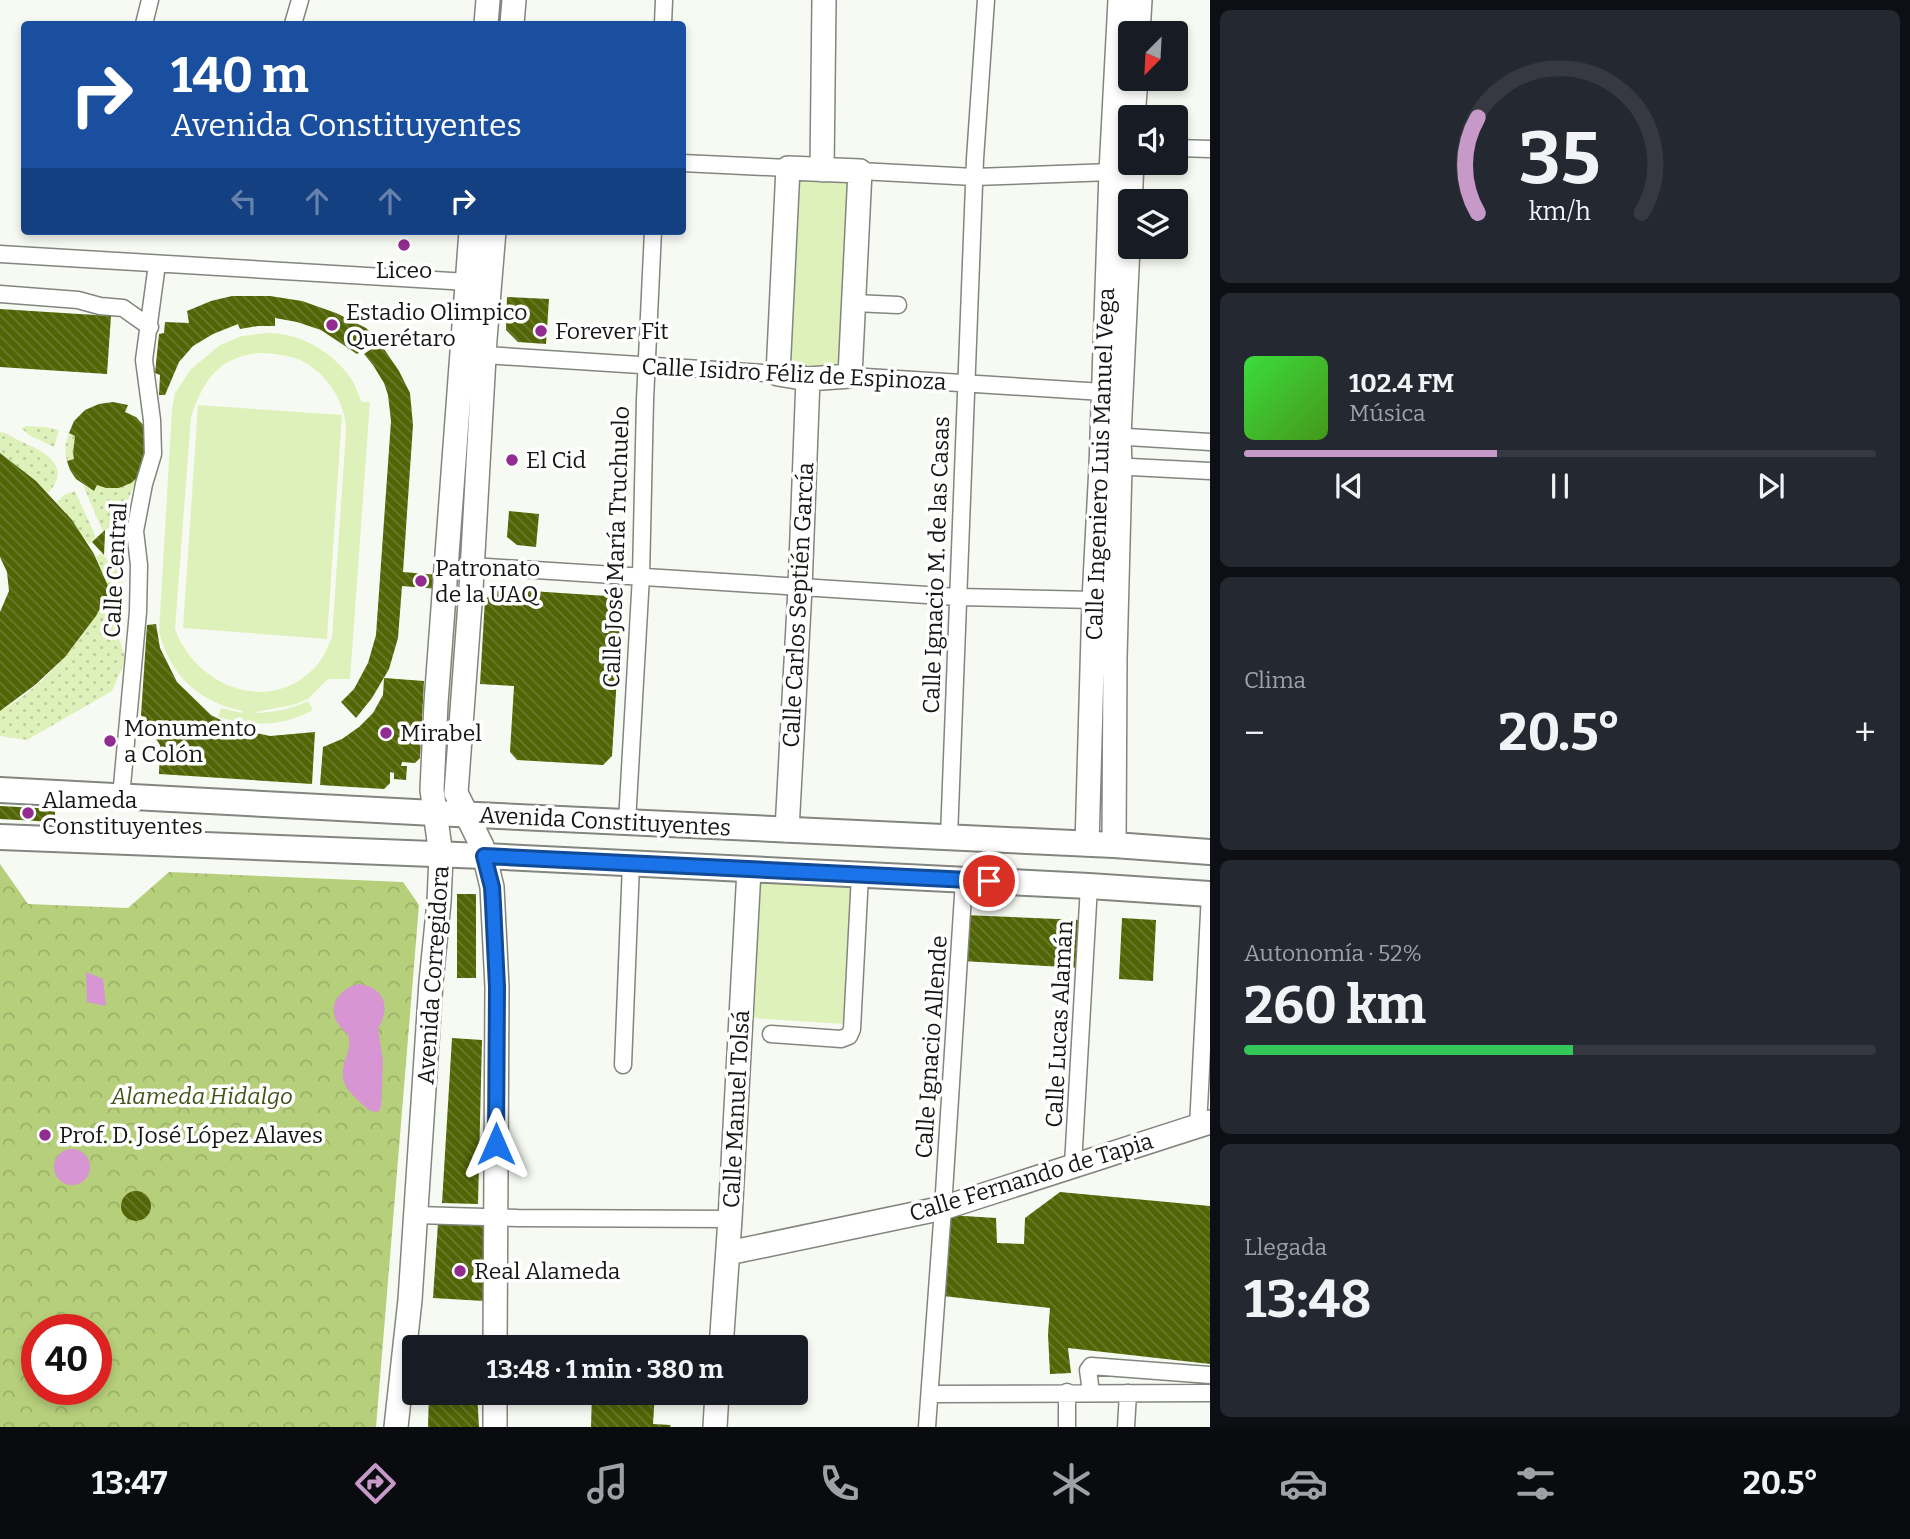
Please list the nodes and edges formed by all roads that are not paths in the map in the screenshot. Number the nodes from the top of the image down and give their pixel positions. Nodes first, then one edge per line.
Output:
1 (150, 0) edge
2 (299, 0) edge
3 (488, 0) edge
4 (514, 0) edge
5 (664, 0) edge
6 (824, 0) edge
7 (986, 0) edge
8 (1120, 0) edge
9 (1140, 0) edge
10 (145, 21) edge
11 (294, 21) edge
12 (486, 21) edge
13 (512, 21) edge
14 (663, 21) edge
15 (1139, 21) edge
16 (1123, 105) edge
17 (1188, 148) edge
18 (1210, 149) edge
19 (1118, 159) edge
20 (686, 163) edge
21 (788, 168) junction
22 (822, 170) junction
23 (860, 171) junction
24 (1122, 175) edge
25 (1123, 175) edge
26 (974, 177) junction
27 (471, 235) edge
28 (494, 235) edge
29 (653, 235) edge
30 (0, 254) edge
31 (158, 264) junction
32 (468, 282) junction
33 (0, 294) edge
34 (854, 303) junction
35 (898, 305) dead end
36 (150, 327) junction
37 (485, 355) junction
38 (646, 365) junction
39 (778, 374) junction
40 (850, 376) junction
41 (808, 379) junction
42 (966, 383) junction
43 (1103, 392) junction
44 (1110, 436) junction
45 (1210, 442) edge
46 (1111, 466) junction
47 (1210, 471) edge
48 (472, 566) junction
49 (641, 576) junction
50 (800, 588) junction
51 (958, 597) junction
52 (1094, 600) junction
53 (1092, 685) junction
54 (1115, 686) junction
55 (0, 790) edge
56 (121, 797) junction
57 (434, 813) junction
58 (467, 814) junction
59 (627, 822) junction
60 (787, 830) junction
61 (0, 837) edge
62 (949, 837) junction
63 (1087, 844) junction
64 (1114, 845) junction
65 (1210, 852) edge
66 (442, 855) junction
67 (484, 856) junction
68 (631, 863) junction
69 (749, 870) junction
70 (860, 875) junction
71 (964, 880) junction
72 (1090, 886) junction
73 (1210, 894) edge
74 (771, 1034) dead end
75 (623, 1065) dead end
76 (1204, 1125) edge
77 (1073, 1165) junction
78 (943, 1208) junction
79 (416, 1215) junction
80 (496, 1217) junction
81 (730, 1219) junction
82 (728, 1253) junction
83 (495, 1335) edge
84 (722, 1335) edge
85 (1210, 1375) edge
86 (1068, 1392) junction
87 (1091, 1392) junction
88 (1128, 1393) junction
89 (1210, 1393) edge
90 (930, 1394) junction
91 (495, 1405) edge
92 (717, 1405) edge
93 (396, 1427) edge
94 (495, 1427) edge
95 (715, 1427) edge
96 (927, 1427) edge
97 (1067, 1427) edge
98 (1126, 1427) edge

1 - 10 street
2 - 11 street
3 - 12 main road
4 - 13 main road
5 - 14 street
6 - 22 main road
7 - 26 street, Calle Ignacio M. de las Casas
8 - 16 main road, Calle Ingeniero Luis Manuel Vega
9 - 15 main road
17 - 18 street
19 - 26 street
20 - 21 street
21 - 22 main road
21 - 39 main road
22 - 23 main road
23 - 26 street
23 - 34 main road
24 - 43 main road, Calle Ingeniero Luis Manuel Vega
25 - 44 main road, Calle Ingeniero Luis Manuel Vega
26 - 42 street, Calle Ignacio M. de las Casas
27 - 32 main road, Avenida Corregidora
28 - 37 main road
29 - 38 street, Calle José María Truchuelo
30 - 31 street
31 - 32 street
31 - 36 street, Calle Central
32 - 57 main road, Avenida Corregidora
33 - 36 street
34 - 35 street
34 - 40 main road
36 - 56 street, Calle Central
37 - 38 street, Calle Isidro Féliz de Espinoza
37 - 48 main road
38 - 39 street, Calle Isidro Féliz de Espinoza
38 - 49 street, Calle José María Truchuelo
39 - 41 main road, Calle Isidro Féliz de Espinoza
40 - 41 main road, Calle Isidro Féliz de Espinoza
40 - 42 street, Calle Isidro Féliz de Espinoza
41 - 50 main road, Calle Carlos Septién García
42 - 43 street, Calle Isidro Féliz de Espinoza
42 - 51 street, Calle Ignacio M. de las Casas
43 - 44 main road, Calle Ingeniero Luis Manuel Vega
44 - 45 street
44 - 46 main road, Calle Ingeniero Luis Manuel Vega
46 - 47 street
46 - 52 main road, Calle Ingeniero Luis Manuel Vega
46 - 54 main road, Calle Ingeniero Luis Manuel Vega
48 - 49 street
48 - 58 main road
49 - 50 street
49 - 59 street, Calle José María Truchuelo
50 - 51 street
50 - 60 main road, Calle Carlos Septién García
51 - 52 street
51 - 62 street, Calle Ignacio M. de las Casas
52 - 53 main road, Calle Ingeniero Luis Manuel Vega
53 - 54 main road
53 - 63 main road, Calle Ingeniero Luis Manuel Vega
54 - 64 main road, Calle Ingeniero Luis Manuel Vega
55 - 56 main road, Avenida Constituyentes
56 - 57 main road, Avenida Constituyentes
57 - 58 main road, Avenida Constituyentes
57 - 66 main road, Avenida Corregidora
58 - 59 main road, Avenida Constituyentes
58 - 67 main road
59 - 60 main road, Avenida Constituyentes
60 - 62 main road, Avenida Constituyentes
61 - 66 main road, Avenida Constituyentes
62 - 63 main road, Avenida Constituyentes
63 - 64 main road, Avenida Constituyentes
64 - 65 main road, Avenida Constituyentes
66 - 67 main road, Avenida Constituyentes
66 - 79 main road, Avenida Corregidora
67 - 68 main road, Avenida Constituyentes
67 - 80 main road
68 - 69 main road, Avenida Constituyentes
68 - 75 street
69 - 70 main road, Avenida Constituyentes
69 - 81 main road, Calle Manuel Tolsá
70 - 71 main road, Avenida Constituyentes
70 - 74 street
71 - 72 main road, Avenida Constituyentes
71 - 78 street, Calle Ignacio Allende
72 - 73 main road, Avenida Constituyentes
72 - 77 street, Calle Lucas Alamán
73 - 76 street
76 - 77 main road, Calle Fernando de Tapia
77 - 78 main road, Calle Fernando de Tapia
78 - 82 main road, Calle Fernando de Tapia
78 - 90 street, Calle Ignacio Allende
79 - 80 street
79 - 93 main road, Avenida Corregidora
80 - 81 street
80 - 83 main road
81 - 82 main road, Calle Manuel Tolsá
82 - 84 main road, Calle Manuel Tolsá
85 - 87 street
86 - 87 street
86 - 90 street
86 - 97 street
87 - 88 street
88 - 89 street
88 - 98 street
90 - 96 street, Calle Ignacio Allende
91 - 94 main road
92 - 95 main road

